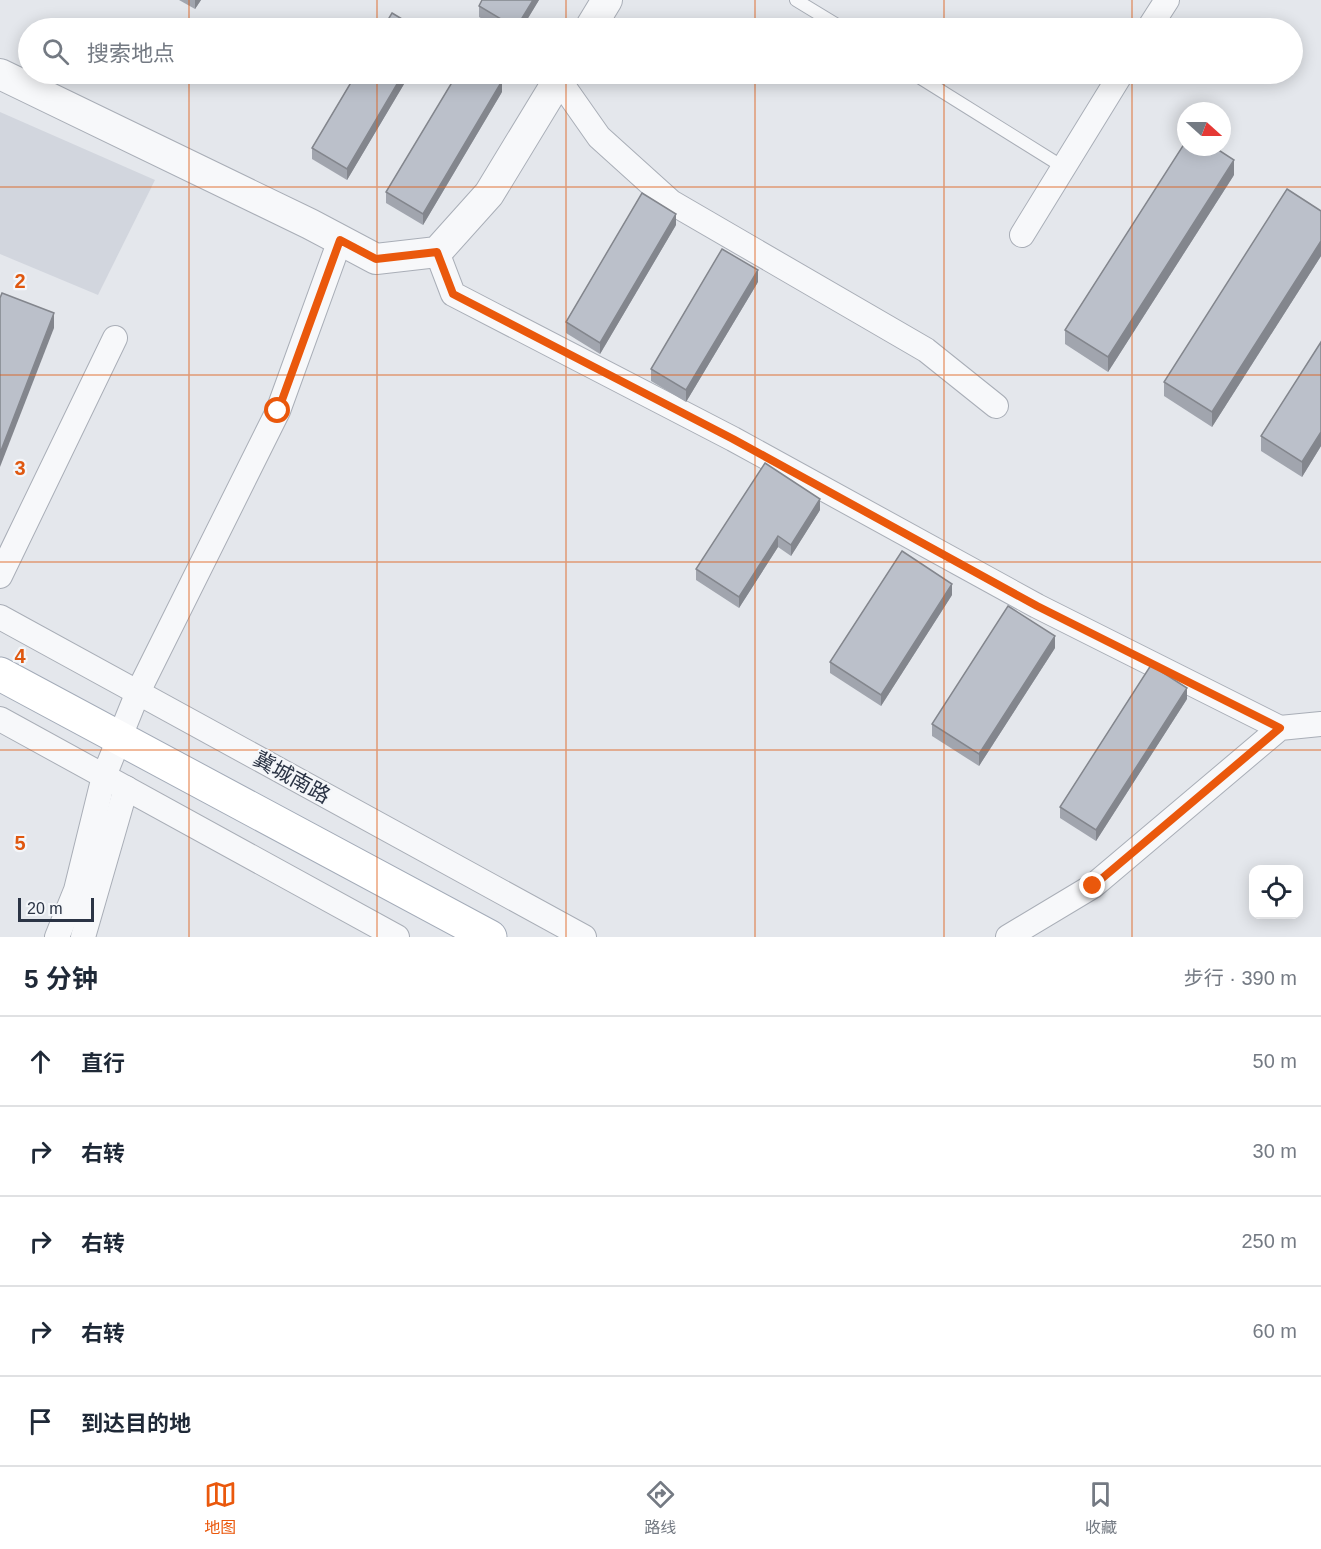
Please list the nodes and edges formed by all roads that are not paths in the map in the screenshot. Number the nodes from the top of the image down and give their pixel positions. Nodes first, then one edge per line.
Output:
1 (607, 0) edge
2 (796, 0) edge
3 (1167, 0) edge
4 (596, 18) edge
5 (826, 18) edge
6 (1155, 18) edge
7 (0, 74) edge
8 (18, 83) edge
9 (20, 84) edge
10 (556, 84) edge
11 (565, 84) edge
12 (930, 84) edge
13 (1115, 84) edge
14 (1064, 167) junction
15 (1022, 235) dead end
16 (340, 240) junction
17 (437, 252) junction
18 (115, 338) dead end
19 (996, 406) dead end
20 (0, 576) edge
21 (0, 617) edge
22 (0, 674) edge
23 (138, 692) junction
24 (0, 719) edge
25 (1321, 724) edge
26 (1280, 728) junction
27 (118, 738) junction
28 (104, 776) junction
29 (126, 788) junction
30 (57, 937) edge
31 (83, 937) edge
32 (397, 937) edge
33 (490, 937) edge
34 (584, 937) edge
35 (1008, 937) edge

1 - 4 street
2 - 5 lane
3 - 6 street
7 - 8 street
9 - 16 street
10 - 17 street
11 - 19 street
12 - 14 lane
13 - 14 street
14 - 15 street
16 - 17 street
16 - 23 street
17 - 26 street
18 - 20 street
21 - 23 street, 冀城南路
22 - 27 main road
23 - 27 street
23 - 34 street, 冀城南路
24 - 28 street
25 - 26 street
26 - 35 street
27 - 28 street
27 - 33 main road
28 - 29 street
28 - 30 street
29 - 31 street
29 - 32 street

